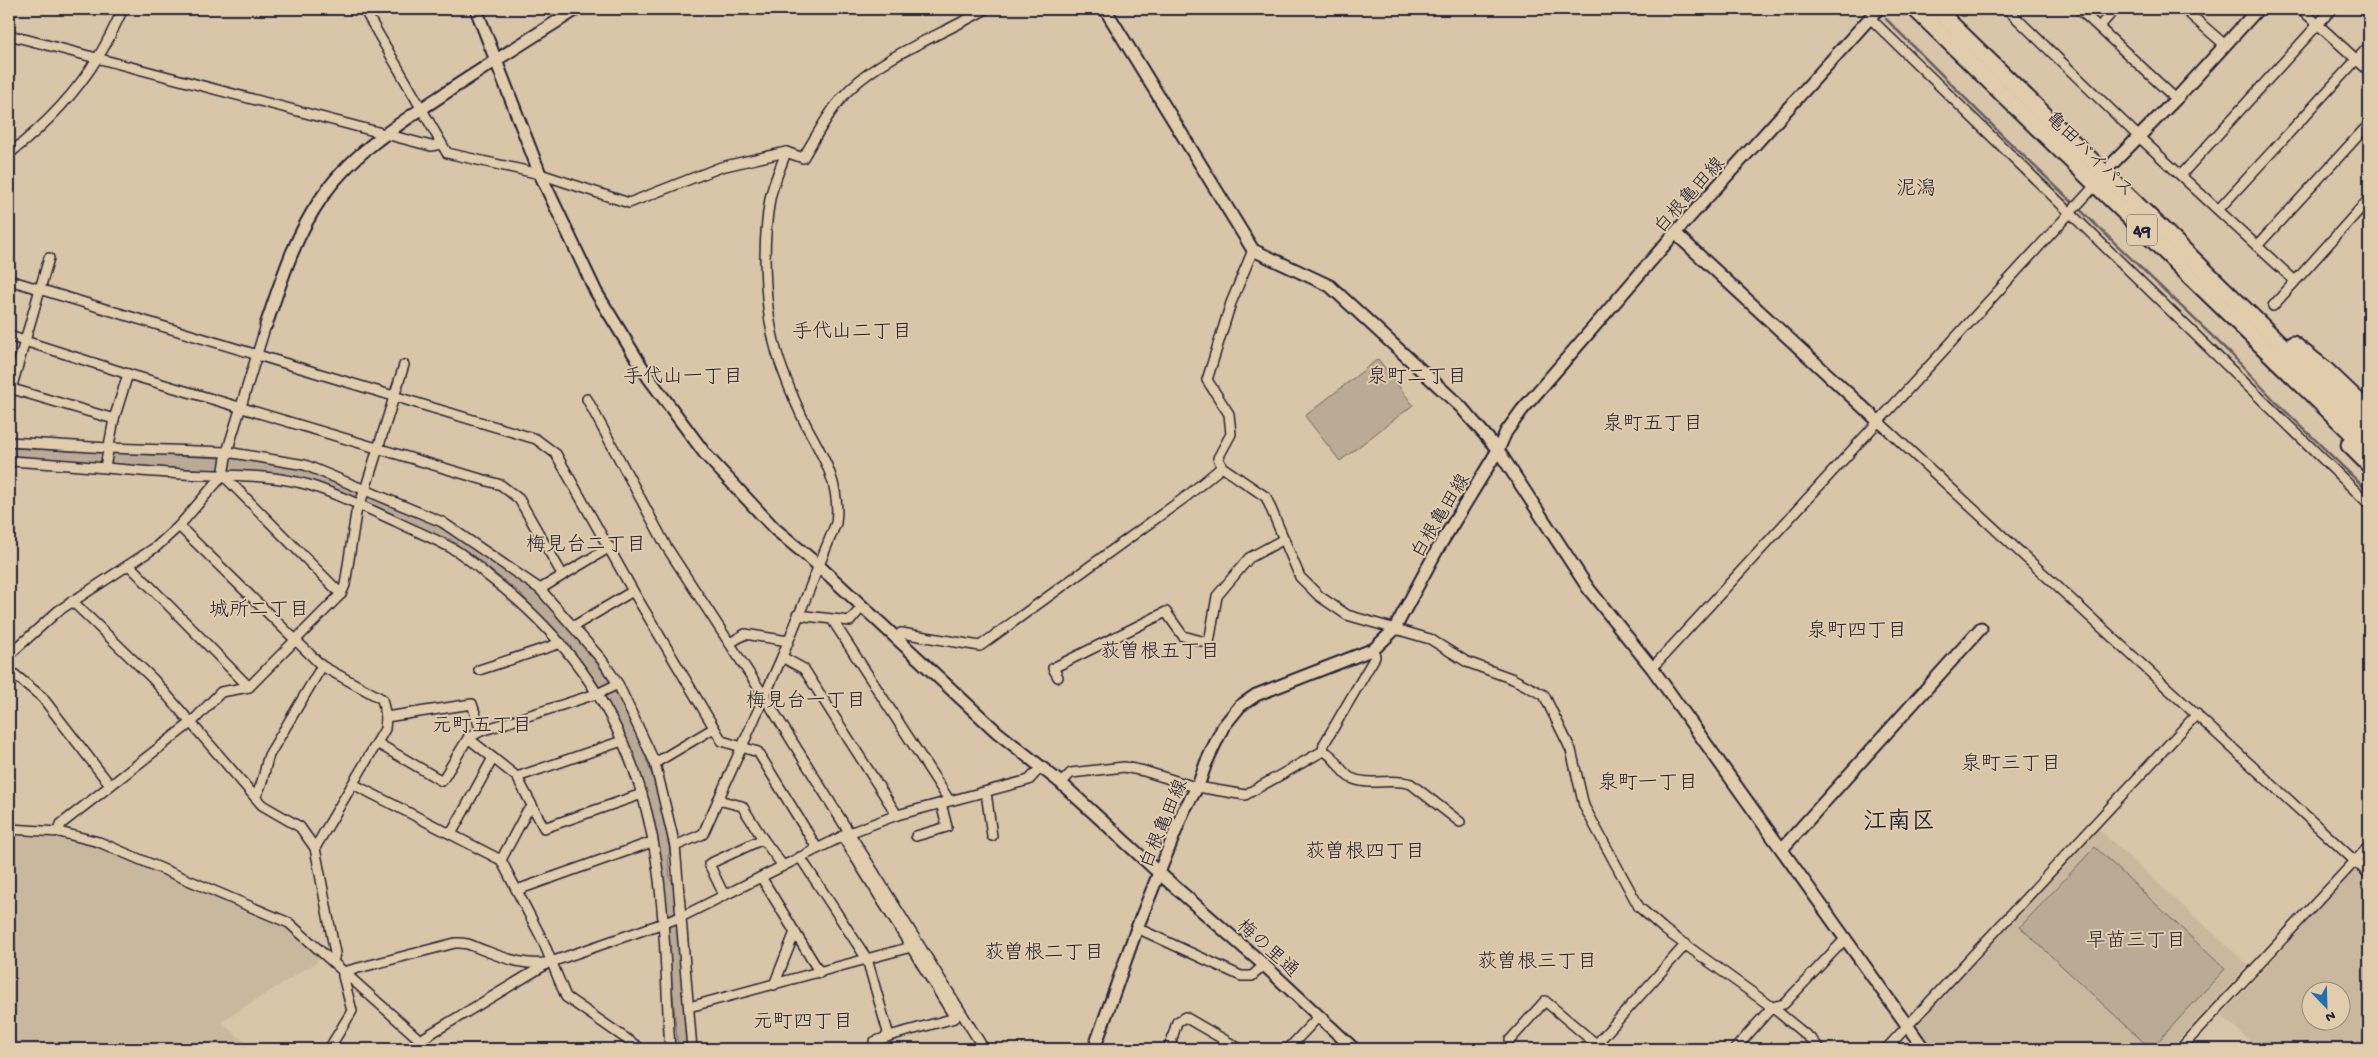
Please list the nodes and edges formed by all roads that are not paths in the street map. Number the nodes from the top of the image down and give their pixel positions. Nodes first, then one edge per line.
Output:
1 (124, 9) edge
2 (364, 9) edge
3 (476, 9) edge
4 (577, 9) edge
5 (986, 9) edge
6 (1105, 9) edge
7 (1878, 9) edge
8 (1915, 9) edge
9 (1936, 9) edge
10 (2006, 9) edge
11 (2079, 9) edge
12 (2114, 9) edge
13 (2184, 9) edge
14 (2258, 9) edge
15 (2301, 9) edge
16 (2332, 9) edge
17 (1870, 18) junction
18 (2319, 23) junction
19 (2099, 27) junction
20 (9, 35) edge
21 (2226, 45) junction
22 (2369, 46) edge
23 (98, 58) junction
24 (2357, 59) junction
25 (496, 60) junction
26 (2369, 71) edge
27 (2176, 99) junction
28 (422, 109) junction
29 (2369, 124) edge
30 (386, 134) junction
31 (2139, 137) junction
32 (441, 144) junction
33 (786, 152) junction
34 (9, 154) edge
35 (2112, 164) dead end
36 (540, 174) junction
37 (2181, 175) junction
38 (2091, 190) dead end
39 (2369, 199) edge
40 (2219, 209) junction
41 (2071, 211) junction
42 (1675, 233) junction
43 (2257, 246) junction
44 (1254, 250) junction
45 (49, 258) dead end
46 (9, 280) edge
47 (2294, 281) junction
48 (2220, 284) junction
49 (40, 290) junction
50 (2273, 306) dead end
51 (266, 325) joint
52 (9, 336) edge
53 (24, 341) junction
54 (257, 356) junction
55 (2279, 363) junction
56 (404, 365) dead end
57 (128, 374) junction
58 (9, 391) edge
59 (395, 396) junction
60 (587, 399) dead end
61 (242, 406) junction
62 (2369, 411) edge
63 (114, 419) junction
64 (1879, 422) junction
65 (2369, 430) edge
66 (9, 442) edge
67 (108, 448) junction
68 (379, 448) junction
69 (1498, 450) junction
70 (2369, 450) edge
71 (227, 452) junction
72 (9, 461) edge
73 (2369, 465) edge
74 (105, 467) junction
75 (1222, 467) junction
76 (223, 475) junction
77 (366, 490) junction
78 (358, 504) junction
79 (2369, 504) edge
80 (179, 526) junction
81 (1284, 539) junction
82 (610, 547) junction
83 (129, 565) junction
84 (818, 565) junction
85 (562, 574) junction
86 (540, 588) junction
87 (633, 591) junction
88 (341, 594) junction
89 (72, 601) junction
90 (862, 607) junction
91 (797, 615) junction
92 (833, 621) junction
93 (574, 626) junction
94 (1981, 628) dead end
95 (1394, 630) junction
96 (895, 638) junction
97 (295, 641) junction
98 (788, 641) junction
99 (561, 643) junction
100 (730, 643) junction
101 (1374, 649) junction
102 (9, 655) edge
103 (782, 657) junction
104 (322, 666) junction
105 (1652, 668) junction
106 (9, 670) edge
107 (479, 670) dead end
108 (1058, 677) dead end
109 (618, 684) junction
110 (249, 687) junction
111 (599, 693) junction
112 (764, 696) junction
113 (2197, 714) junction
114 (386, 717) junction
115 (192, 722) junction
116 (714, 728) junction
117 (481, 732) junction
118 (468, 738) junction
119 (622, 741) junction
120 (376, 743) junction
121 (740, 748) junction
122 (1323, 751) junction
123 (493, 758) junction
124 (655, 763) junction
125 (1041, 767) junction
126 (517, 777) junction
127 (1061, 783) junction
128 (353, 784) junction
129 (110, 785) junction
130 (1198, 786) junction
131 (986, 792) junction
132 (642, 794) junction
133 (255, 796) junction
134 (718, 800) junction
135 (945, 802) junction
136 (532, 808) junction
137 (897, 815) junction
138 (1460, 822) dead end
139 (9, 829) edge
140 (59, 832) junction
141 (451, 834) junction
142 (845, 835) junction
143 (916, 836) dead end
144 (992, 836) dead end
145 (763, 839) junction
146 (652, 842) junction
147 (675, 846) junction
148 (2369, 846) edge
149 (315, 848) junction
150 (817, 848) junction
151 (1782, 849) junction
152 (800, 857) junction
153 (501, 860) junction
154 (2355, 861) junction
155 (783, 866) junction
156 (1159, 873) junction
157 (2369, 874) edge
158 (761, 877) junction
159 (516, 890) junction
160 (724, 895) junction
161 (681, 918) junction
162 (662, 923) junction
163 (1137, 928) junction
164 (795, 932) junction
165 (1846, 938) junction
166 (1686, 944) junction
167 (910, 947) junction
168 (868, 960) junction
169 (333, 962) junction
170 (552, 962) junction
171 (1264, 965) junction
172 (343, 972) junction
173 (820, 973) junction
174 (774, 985) junction
175 (1772, 1007) junction
176 (689, 1008) junction
177 (1318, 1016) junction
178 (1907, 1026) junction
179 (889, 1036) junction
180 (420, 1040) junction
181 (1510, 1040) dead end
182 (874, 1042) dead end
183 (1594, 1047) edge
184 (330, 1049) edge
185 (423, 1049) edge
186 (641, 1049) edge
187 (670, 1049) edge
188 (692, 1049) edge
189 (984, 1049) edge
190 (1094, 1049) edge
191 (1169, 1049) edge
192 (1240, 1049) edge
193 (1288, 1049) edge
194 (1354, 1049) edge
195 (1735, 1049) edge
196 (1820, 1049) edge
197 (1886, 1049) edge
198 (1924, 1049) edge
199 (2180, 1049) edge

1 - 23 street
2 - 28 street
3 - 25 street, 梅の里通
4 - 25 street
5 - 33 street
6 - 44 street
7 - 17 street, 白根亀田線
8 - 55 highway, 亀田バイパス / 49
9 - 48 highway, 亀田バイパス / 49
10 - 31 street
11 - 19 street
12 - 19 street
13 - 21 street
14 - 21 street
15 - 18 street
16 - 18 street
17 - 41 street
17 - 42 street, 白根亀田線
18 - 24 street
18 - 37 street
19 - 27 street
20 - 23 street
21 - 27 street
22 - 24 street
23 - 30 street
23 - 34 street
24 - 26 street
24 - 40 street
25 - 28 street
25 - 36 street, 梅の里通
27 - 31 street
28 - 30 street
28 - 32 street
29 - 43 street
30 - 32 street
30 - 51 street
31 - 35 street
31 - 37 street
32 - 36 street
33 - 36 street
33 - 84 street
36 - 84 street, 梅の里通
37 - 40 street
38 - 41 street
39 - 47 street
40 - 43 street
41 - 64 street
41 - 79 street
42 - 64 street
42 - 69 street, 白根亀田線
43 - 47 street
44 - 69 street
44 - 75 street
45 - 49 street
46 - 49 street
47 - 50 street
48 - 62 highway
48 - 65 highway, 亀田バイパス / 49
49 - 53 street
49 - 54 street
51 - 54 street
52 - 53 street
53 - 57 street
53 - 58 street
54 - 59 street
54 - 61 street
55 - 70 highway, 亀田バイパス / 49
55 - 73 highway
56 - 59 street
57 - 61 street
57 - 63 street
58 - 63 street
59 - 68 street
59 - 82 street
60 - 100 street
61 - 68 street
61 - 71 street
63 - 67 street
64 - 105 street
64 - 113 street
66 - 67 street
67 - 71 street
67 - 74 street
68 - 77 street
68 - 85 street
69 - 95 street, 白根亀田線
69 - 105 street
71 - 76 street
71 - 77 street
72 - 74 street
74 - 76 street
75 - 81 street
75 - 96 street
76 - 78 street
76 - 80 street
76 - 88 street
77 - 78 street
77 - 86 street
78 - 88 street
78 - 99 street
80 - 83 street
80 - 97 street
81 - 95 street
81 - 108 street
82 - 85 street
82 - 87 street
83 - 89 street
83 - 110 street
84 - 90 street, 梅の里通
84 - 91 street
85 - 86 street
86 - 93 street
87 - 93 street
87 - 116 street
88 - 97 street
89 - 102 street
89 - 115 street
90 - 92 street
90 - 96 street, 梅の里通
91 - 92 street
91 - 98 street
92 - 135 street
93 - 109 street
94 - 151 street
95 - 101 street, 白根亀田線
95 - 166 street
96 - 125 street, 梅の里通
97 - 104 street
97 - 110 street
98 - 100 street
98 - 103 street
99 - 107 street
99 - 111 street
100 - 112 street
101 - 122 street
101 - 130 street, 白根亀田線
103 - 112 street
103 - 137 street
104 - 114 street
104 - 133 street
105 - 151 street
106 - 129 street
109 - 111 street
109 - 124 street
110 - 115 street
111 - 117 street
111 - 119 street
112 - 121 street
112 - 142 street
113 - 154 street
113 - 178 street
114 - 117 street
114 - 120 street
115 - 129 street
115 - 133 street
116 - 121 street
116 - 124 street
117 - 118 street
118 - 120 street
118 - 123 street
119 - 126 street
119 - 132 street
120 - 128 street
121 - 134 street
121 - 150 street
122 - 130 street
122 - 138 street
123 - 126 street
123 - 141 street
124 - 147 street
125 - 127 street, 梅の里通
125 - 131 street
126 - 136 street
127 - 130 street
127 - 156 street, 梅の里通
128 - 141 street
128 - 149 street
129 - 140 street
130 - 156 street, 白根亀田線
131 - 135 street
131 - 144 street
132 - 136 street
132 - 146 street
133 - 149 street
134 - 145 street
134 - 147 street
135 - 137 street
135 - 143 street
136 - 153 street
137 - 142 street
139 - 140 street
140 - 169 street
141 - 153 street
142 - 150 street
142 - 167 street
142 - 189 street
145 - 155 street
145 - 160 street
146 - 159 street
146 - 162 street
147 - 161 street
148 - 154 street
149 - 169 street
150 - 152 street
151 - 165 street
152 - 155 street
152 - 168 street
153 - 159 street
154 - 157 street
154 - 199 street
155 - 158 street
156 - 163 street, 白根亀田線
156 - 171 street, 梅の里通
158 - 160 street
158 - 164 street
159 - 170 street
160 - 161 street
161 - 162 street
161 - 176 street
162 - 170 street
162 - 187 street
163 - 171 street
163 - 190 street, 白根亀田線
164 - 173 street
164 - 174 street
165 - 175 street
165 - 178 street
166 - 175 street
166 - 183 street
167 - 168 street
167 - 179 street
168 - 173 street
168 - 179 street
169 - 172 street
170 - 172 street
170 - 180 street
170 - 186 street
171 - 177 street, 梅の里通
172 - 180 street
172 - 184 street
173 - 174 street
174 - 176 street
175 - 195 street
175 - 196 street
176 - 188 street
177 - 193 street
177 - 194 street, 梅の里通
178 - 197 street
178 - 198 street
179 - 182 street
180 - 185 street
181 - 183 street
191 - 192 street

